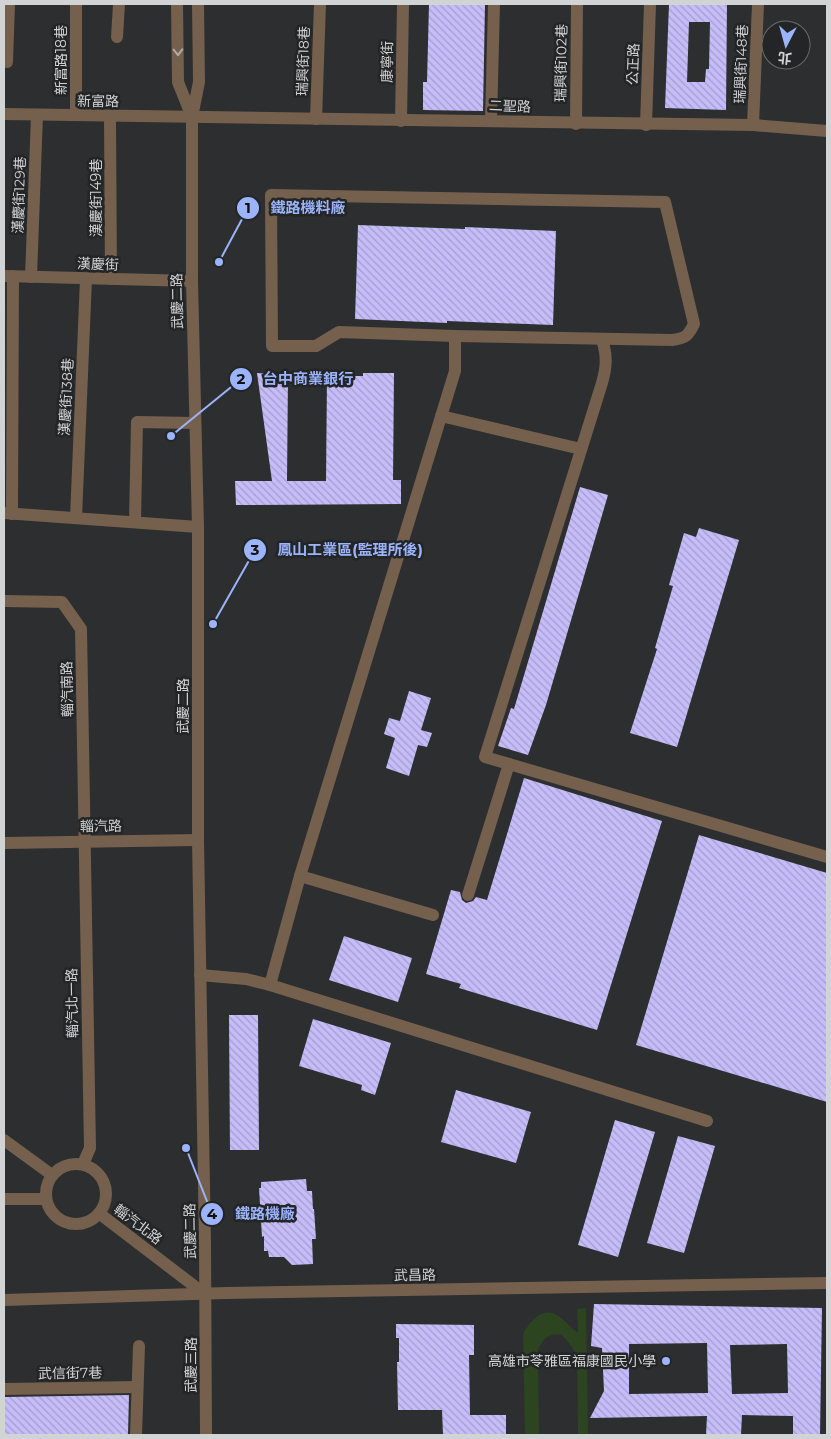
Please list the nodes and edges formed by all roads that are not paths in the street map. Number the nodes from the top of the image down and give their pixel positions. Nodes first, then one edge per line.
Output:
1 (10, 4) edge
2 (76, 4) edge
3 (119, 4) edge
4 (177, 4) edge
5 (198, 4) edge
6 (320, 4) edge
7 (403, 4) edge
8 (494, 4) edge
9 (577, 4) edge
10 (650, 4) edge
11 (758, 4) edge
12 (117, 37) dead end
13 (7, 62) dead end
14 (4, 114) edge
15 (37, 115) junction
16 (76, 115) junction
17 (110, 116) junction
18 (192, 117) junction
19 (316, 120) junction
20 (401, 121) junction
21 (491, 121) junction
22 (576, 124) junction
23 (646, 125) junction
24 (753, 125) junction
25 (827, 131) edge
26 (9, 276) edge
27 (31, 277) junction
28 (86, 279) junction
29 (111, 279) junction
30 (192, 281) junction
31 (455, 336) junction
32 (602, 339) junction
33 (441, 416) junction
34 (195, 423) junction
35 (581, 449) junction
36 (8, 514) edge
37 (76, 518) junction
38 (135, 522) junction
39 (198, 527) junction
40 (4, 601) edge
41 (509, 764) junction
42 (198, 840) junction
43 (85, 841) junction
44 (4, 843) edge
45 (827, 857) edge
46 (300, 876) junction
47 (468, 895) dead end
48 (433, 915) dead end
49 (200, 976) junction
50 (270, 984) junction
51 (707, 1121) dead end
52 (4, 1140) edge
53 (83, 1164) junction
54 (52, 1175) junction
55 (4, 1199) edge
56 (46, 1199) junction
57 (100, 1214) junction
58 (827, 1283) edge
59 (206, 1295) junction
60 (4, 1300) edge
61 (139, 1346) dead end
62 (138, 1387) junction
63 (4, 1389) edge
64 (136, 1435) edge
65 (206, 1435) edge

1 - 13 street
2 - 16 street, 新富路18巷
3 - 12 street
4 -> 18 street, 武慶二路
5 - 18 street, 武慶二路
6 - 19 street, 瑞興街18巷
7 - 20 street, 康寧街
8 - 21 street
9 - 22 street, 瑞興街102巷
10 - 23 street, 公正路
11 - 24 street, 瑞興街148巷
14 - 15 street, 新富路
15 - 16 street, 新富路
15 - 27 street, 漢慶街129巷
16 - 17 street, 新富路
17 - 18 street, 新富路
17 - 29 street, 漢慶街149巷
18 - 19 street, 二聖路
18 - 30 street, 武慶二路
19 - 20 street, 二聖路
20 - 21 street, 二聖路
21 - 22 street, 二聖路
22 - 23 street, 二聖路
23 - 24 street, 二聖路
24 - 25 street, 二聖路
26 - 27 street, 漢慶街
26 - 36 street
27 - 28 street, 漢慶街
28 - 29 street, 漢慶街
28 - 37 street, 漢慶街138巷
29 - 30 street, 漢慶街
30 - 34 street, 武慶二路
31 - 32 street
31 - 32 street
31 - 33 street
32 - 35 street
33 - 35 street
33 - 46 street
34 - 38 street
34 - 39 street, 武慶二路
35 - 41 street
36 - 37 street
37 - 38 street
38 - 39 street
39 - 42 street, 武慶二路
40 - 43 street, 輜汽南路
41 - 45 street
41 - 47 street
42 - 43 street, 輜汽路
42 - 49 street, 武慶二路
43 - 44 street, 輜汽路
43 - 53 street, 輜汽北一路
46 - 48 street
46 - 50 street
49 - 50 street
49 - 59 street, 武慶二路
50 - 51 street
52 - 54 street
53 - 54 street
53 - 57 street, 輜汽北路
54 - 56 street
55 - 56 street
56 - 57 street, 輜汽北路
57 - 59 street, 輜汽北路
58 - 59 street, 武昌路
59 - 60 street, 武昌路
59 - 65 street, 武慶三路
61 - 62 street
62 - 63 street, 武信街7巷
62 - 64 street

